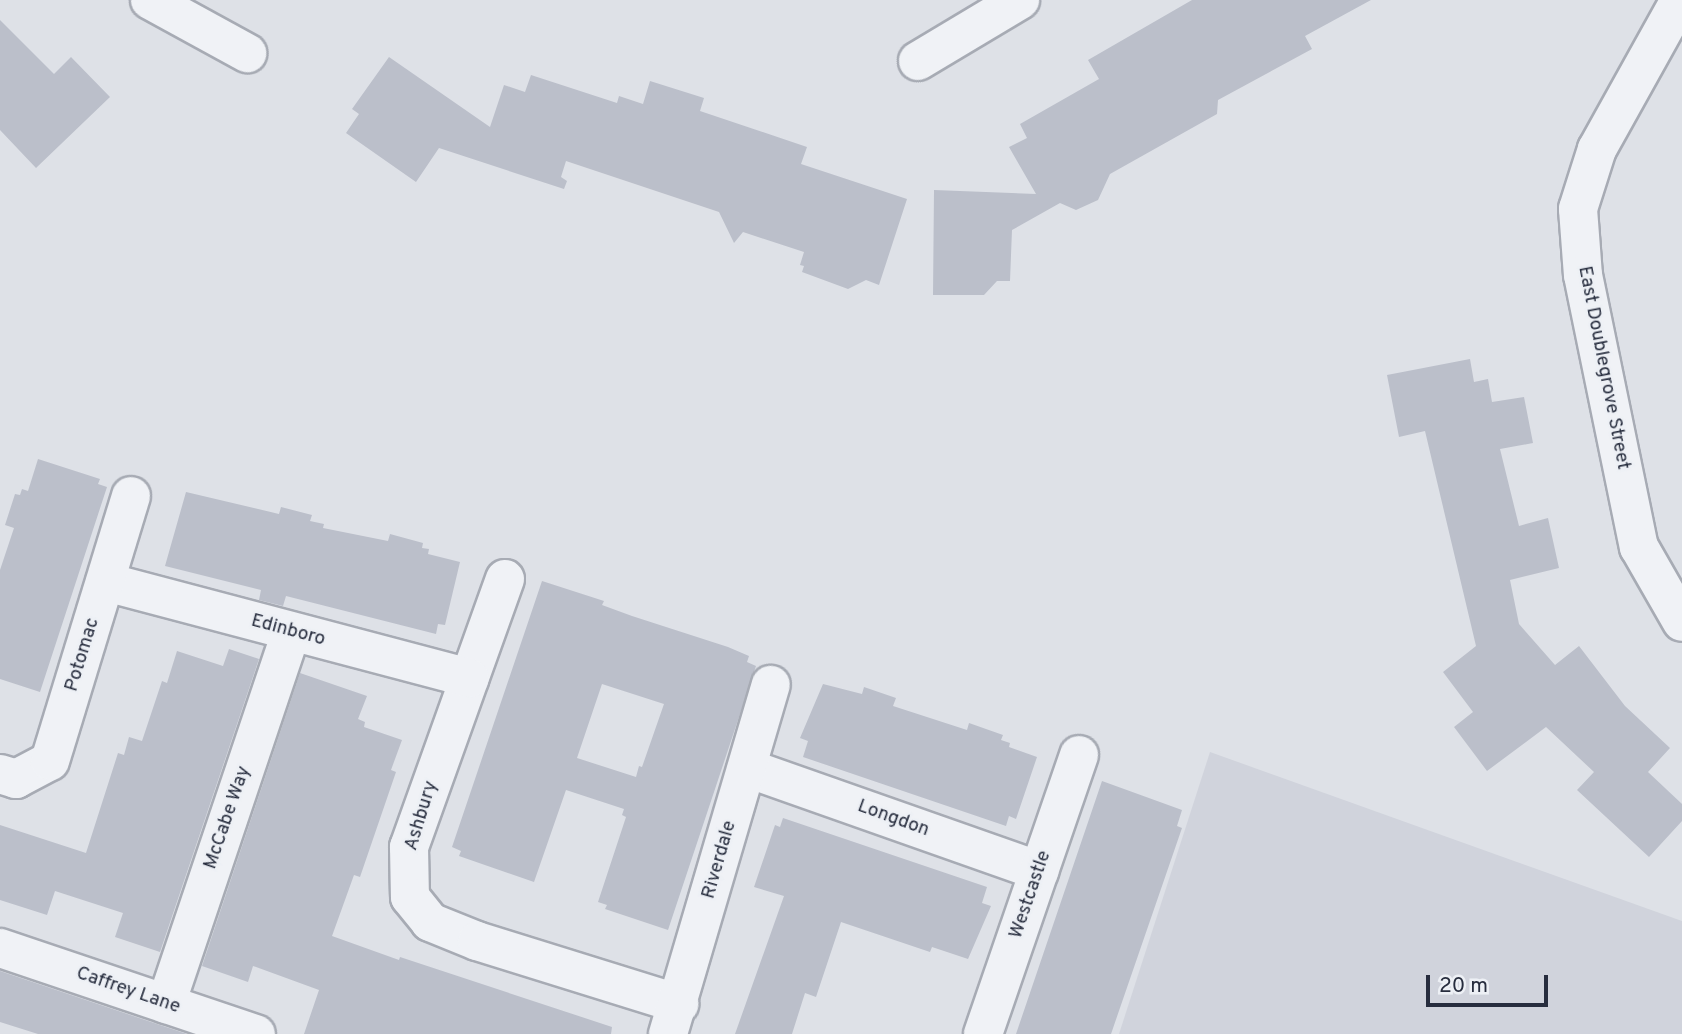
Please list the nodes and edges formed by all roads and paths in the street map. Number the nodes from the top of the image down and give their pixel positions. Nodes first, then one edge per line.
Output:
1 (150, 0) edge
2 (1020, 0) edge
3 (1679, 0) edge
4 (247, 53) dead end
5 (918, 61) dead end
6 (131, 496) dead end
7 (505, 579) dead end
8 (106, 582) junction
9 (1682, 622) edge
10 (291, 632) junction
11 (470, 678) junction
12 (771, 685) dead end
13 (1079, 755) dead end
14 (747, 768) junction
15 (0, 774) edge
16 (1039, 871) junction
17 (0, 948) edge
18 (166, 1004) junction
19 (673, 1019) edge
20 (256, 1034) edge
21 (983, 1034) edge

1 - 4 street
2 - 5 street
3 - 9 street, East Doublegrove Street
6 - 8 street, Potomac
7 - 11 street, Ashbury
8 - 10 street, Edinboro
8 - 15 street, Potomac
10 - 11 street, Edinboro
10 - 18 street, McCabe Way
11 - 19 street, Ashbury
12 - 14 street, Riverdale
13 - 16 street, Westcastle
14 - 16 street, Longdon
14 - 19 street, Riverdale
16 - 21 street, Westcastle
17 - 18 street, Caffrey Lane
18 - 20 street, Caffrey Lane

